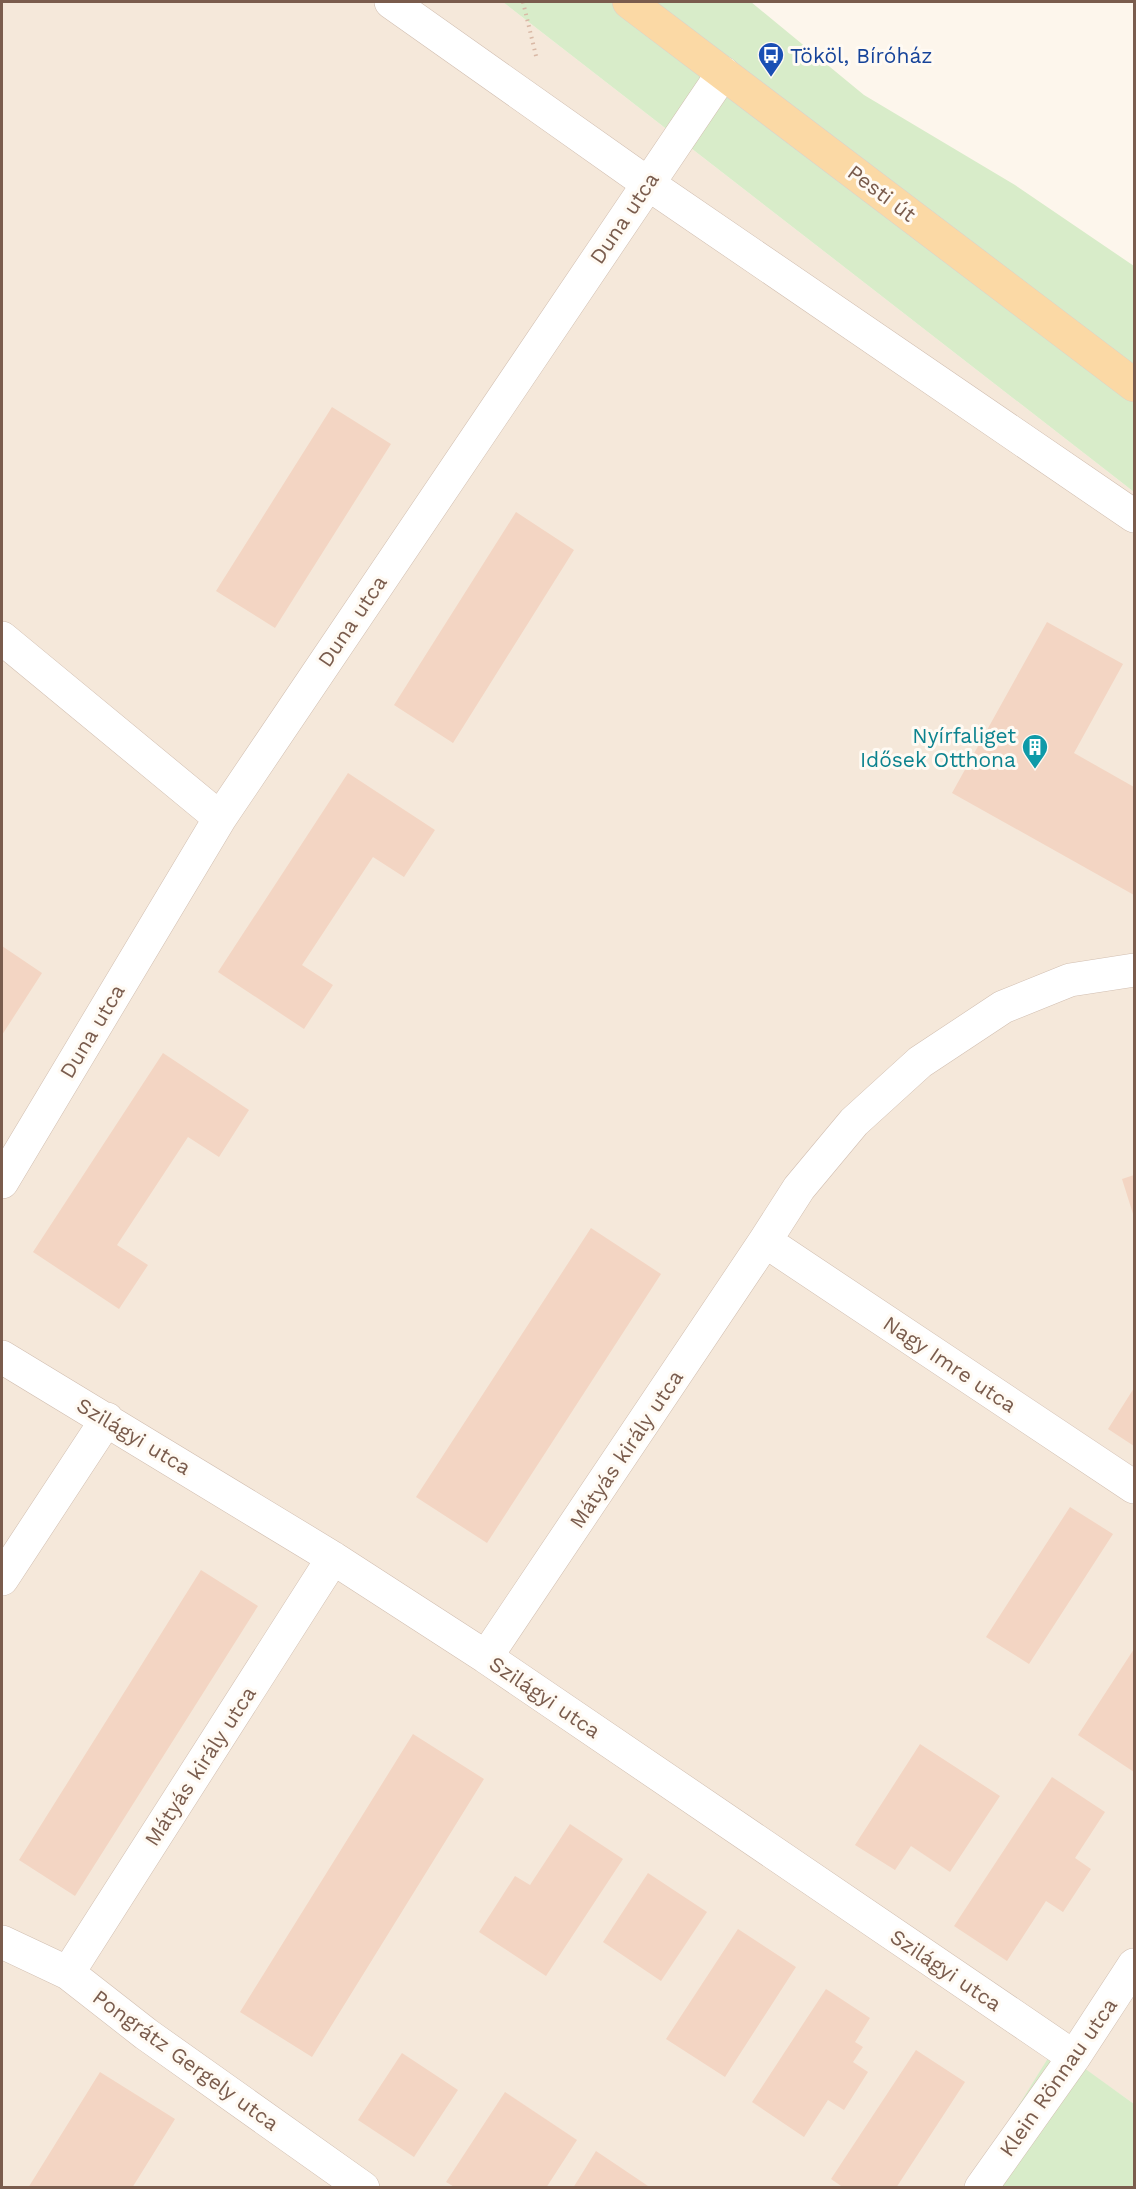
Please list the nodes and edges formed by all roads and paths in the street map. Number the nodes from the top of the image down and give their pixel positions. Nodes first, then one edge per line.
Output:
1 (391, 2) edge
2 (629, 2) edge
3 (723, 73) junction
4 (647, 183) junction
5 (1134, 385) edge
6 (1134, 516) edge
7 (2, 638) edge
8 (219, 818) junction
9 (1134, 970) edge
10 (2, 1182) edge
11 (765, 1241) junction
12 (2, 1357) edge
13 (107, 1419) junction
14 (1134, 1487) edge
15 (333, 1558) junction
16 (2, 1579) edge
17 (486, 1657) junction
18 (2, 1943) edge
19 (1134, 1965) edge
20 (68, 1973) junction
21 (1074, 2057) junction
22 (363, 2187) edge
23 (981, 2187) edge

1 - 4 street
2 - 3 main road, Pesti út
3 - 4 street, Duna utca
3 - 5 main road, Pesti út
4 - 6 street
4 - 8 street, Duna utca
7 - 8 street
8 - 10 street, Duna utca
9 - 11 street, Mátyás király utca
11 - 14 street, Nagy Imre utca
11 - 17 street, Mátyás király utca
12 - 13 street, Szilágyi utca
13 - 15 street, Szilágyi utca
13 - 16 street
15 - 17 street, Szilágyi utca
15 - 20 street, Mátyás király utca
17 - 21 street, Szilágyi utca
18 - 20 street, Pongrátz Gergely utca
19 - 21 street, Klein Rönnau utca
20 - 22 street, Pongrátz Gergely utca
21 - 23 street, Klein Rönnau utca

